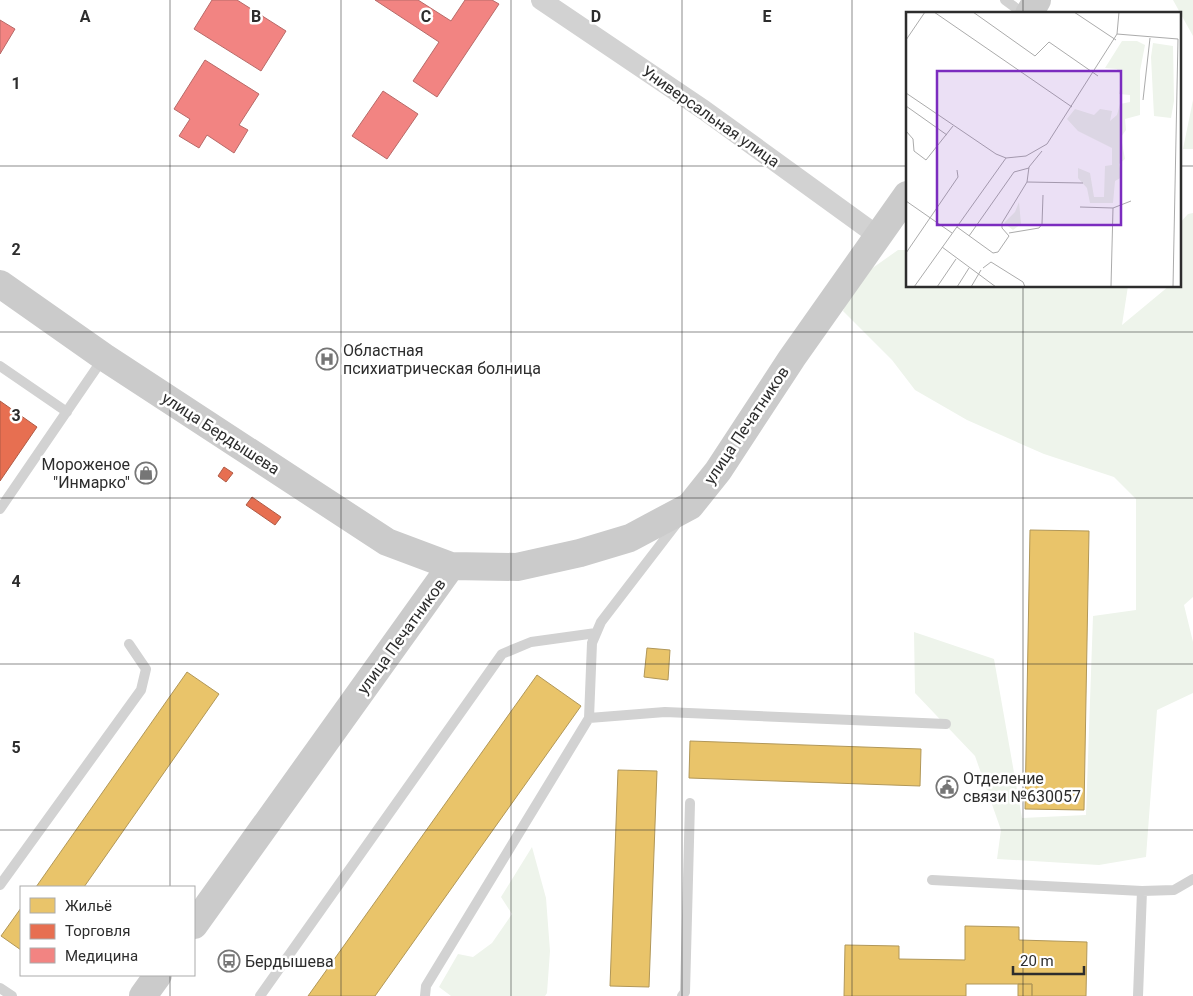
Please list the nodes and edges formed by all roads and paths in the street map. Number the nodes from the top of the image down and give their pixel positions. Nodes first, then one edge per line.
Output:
1 (540, 0) edge
2 (1005, 0) edge
3 (1037, 0) edge
4 (1021, 12) edge
5 (1029, 12) edge
6 (906, 196) edge
7 (878, 236) junction
8 (0, 284) edge
9 (104, 357) junction
10 (0, 366) edge
11 (67, 412) junction
12 (690, 506) junction
13 (0, 509) edge
14 (451, 566) junction
15 (596, 633) junction
16 (129, 644) dead end
17 (589, 718) junction
18 (946, 724) dead end
19 (690, 803) dead end
20 (1193, 879) edge
21 (932, 880) dead end
22 (0, 885) edge
23 (1142, 891) junction
24 (195, 924) edge
25 (157, 976) edge
26 (0, 988) edge
27 (12, 996) edge
28 (142, 996) edge
29 (260, 996) edge
30 (425, 996) edge
31 (682, 996) edge
32 (1138, 996) edge

1 - 7 street, Универсальная улица
2 - 4 lane
3 - 5 street
6 - 7 street, улица Печатников
7 - 12 street, улица Печатников
8 - 9 street, улица Бердышева
9 - 11 lane
9 - 14 street, улица Бердышева
10 - 11 lane
11 - 13 lane
12 - 14 street, улица Печатников
12 - 15 lane
14 - 24 street, улица Печатников
15 - 17 lane
15 - 29 lane
16 - 22 lane
17 - 18 lane
17 - 30 lane
19 - 31 lane
20 - 23 lane
21 - 23 lane
23 - 32 lane
25 - 28 street
26 - 27 lane

